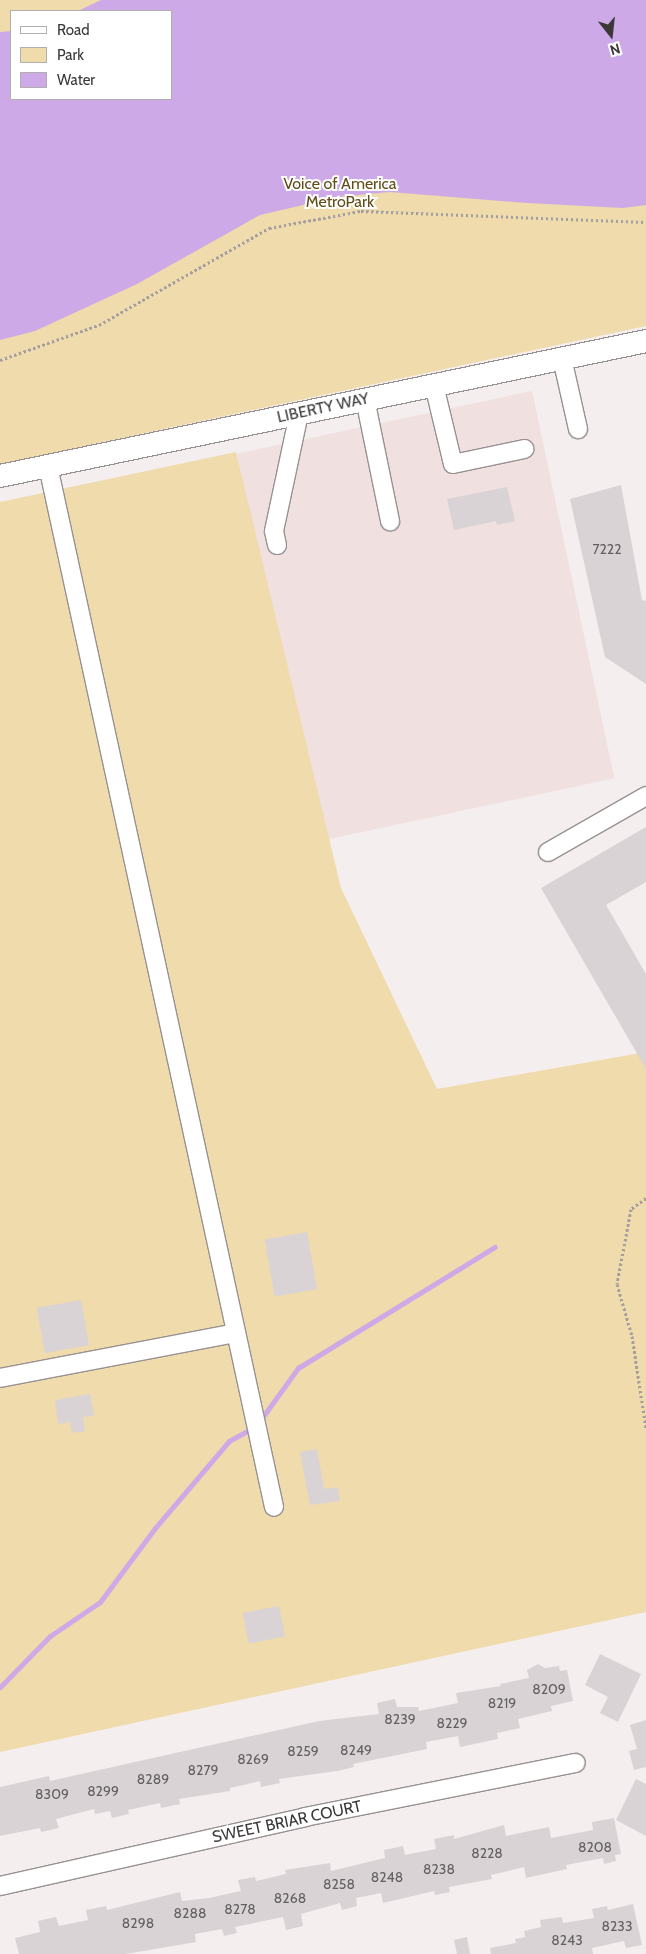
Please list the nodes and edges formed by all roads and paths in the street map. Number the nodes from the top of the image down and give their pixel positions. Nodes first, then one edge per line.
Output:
1 (646, 222) edge
2 (646, 341) edge
3 (562, 358) junction
4 (0, 360) edge
5 (434, 385) junction
6 (365, 399) junction
7 (300, 413) junction
8 (578, 429) dead end
9 (524, 449) dead end
10 (48, 466) junction
11 (0, 476) edge
12 (390, 521) dead end
13 (276, 545) dead end
14 (646, 796) edge
15 (548, 852) dead end
16 (646, 1198) edge
17 (235, 1333) junction
18 (0, 1378) edge
19 (646, 1429) edge
20 (274, 1507) dead end
21 (576, 1763) dead end
22 (0, 1886) edge

1 - 4 path
2 - 3 main road, LIBERTY WAY
3 - 5 main road, LIBERTY WAY
3 - 8 street
5 - 6 main road, LIBERTY WAY
5 - 9 street
6 - 7 main road, LIBERTY WAY
6 - 12 street
7 - 10 main road, LIBERTY WAY
7 - 13 street
10 - 11 main road, LIBERTY WAY
10 - 17 street
14 - 15 street
16 - 19 path
17 - 18 street
17 - 20 street
21 - 22 street, SWEET BRIAR COURT

